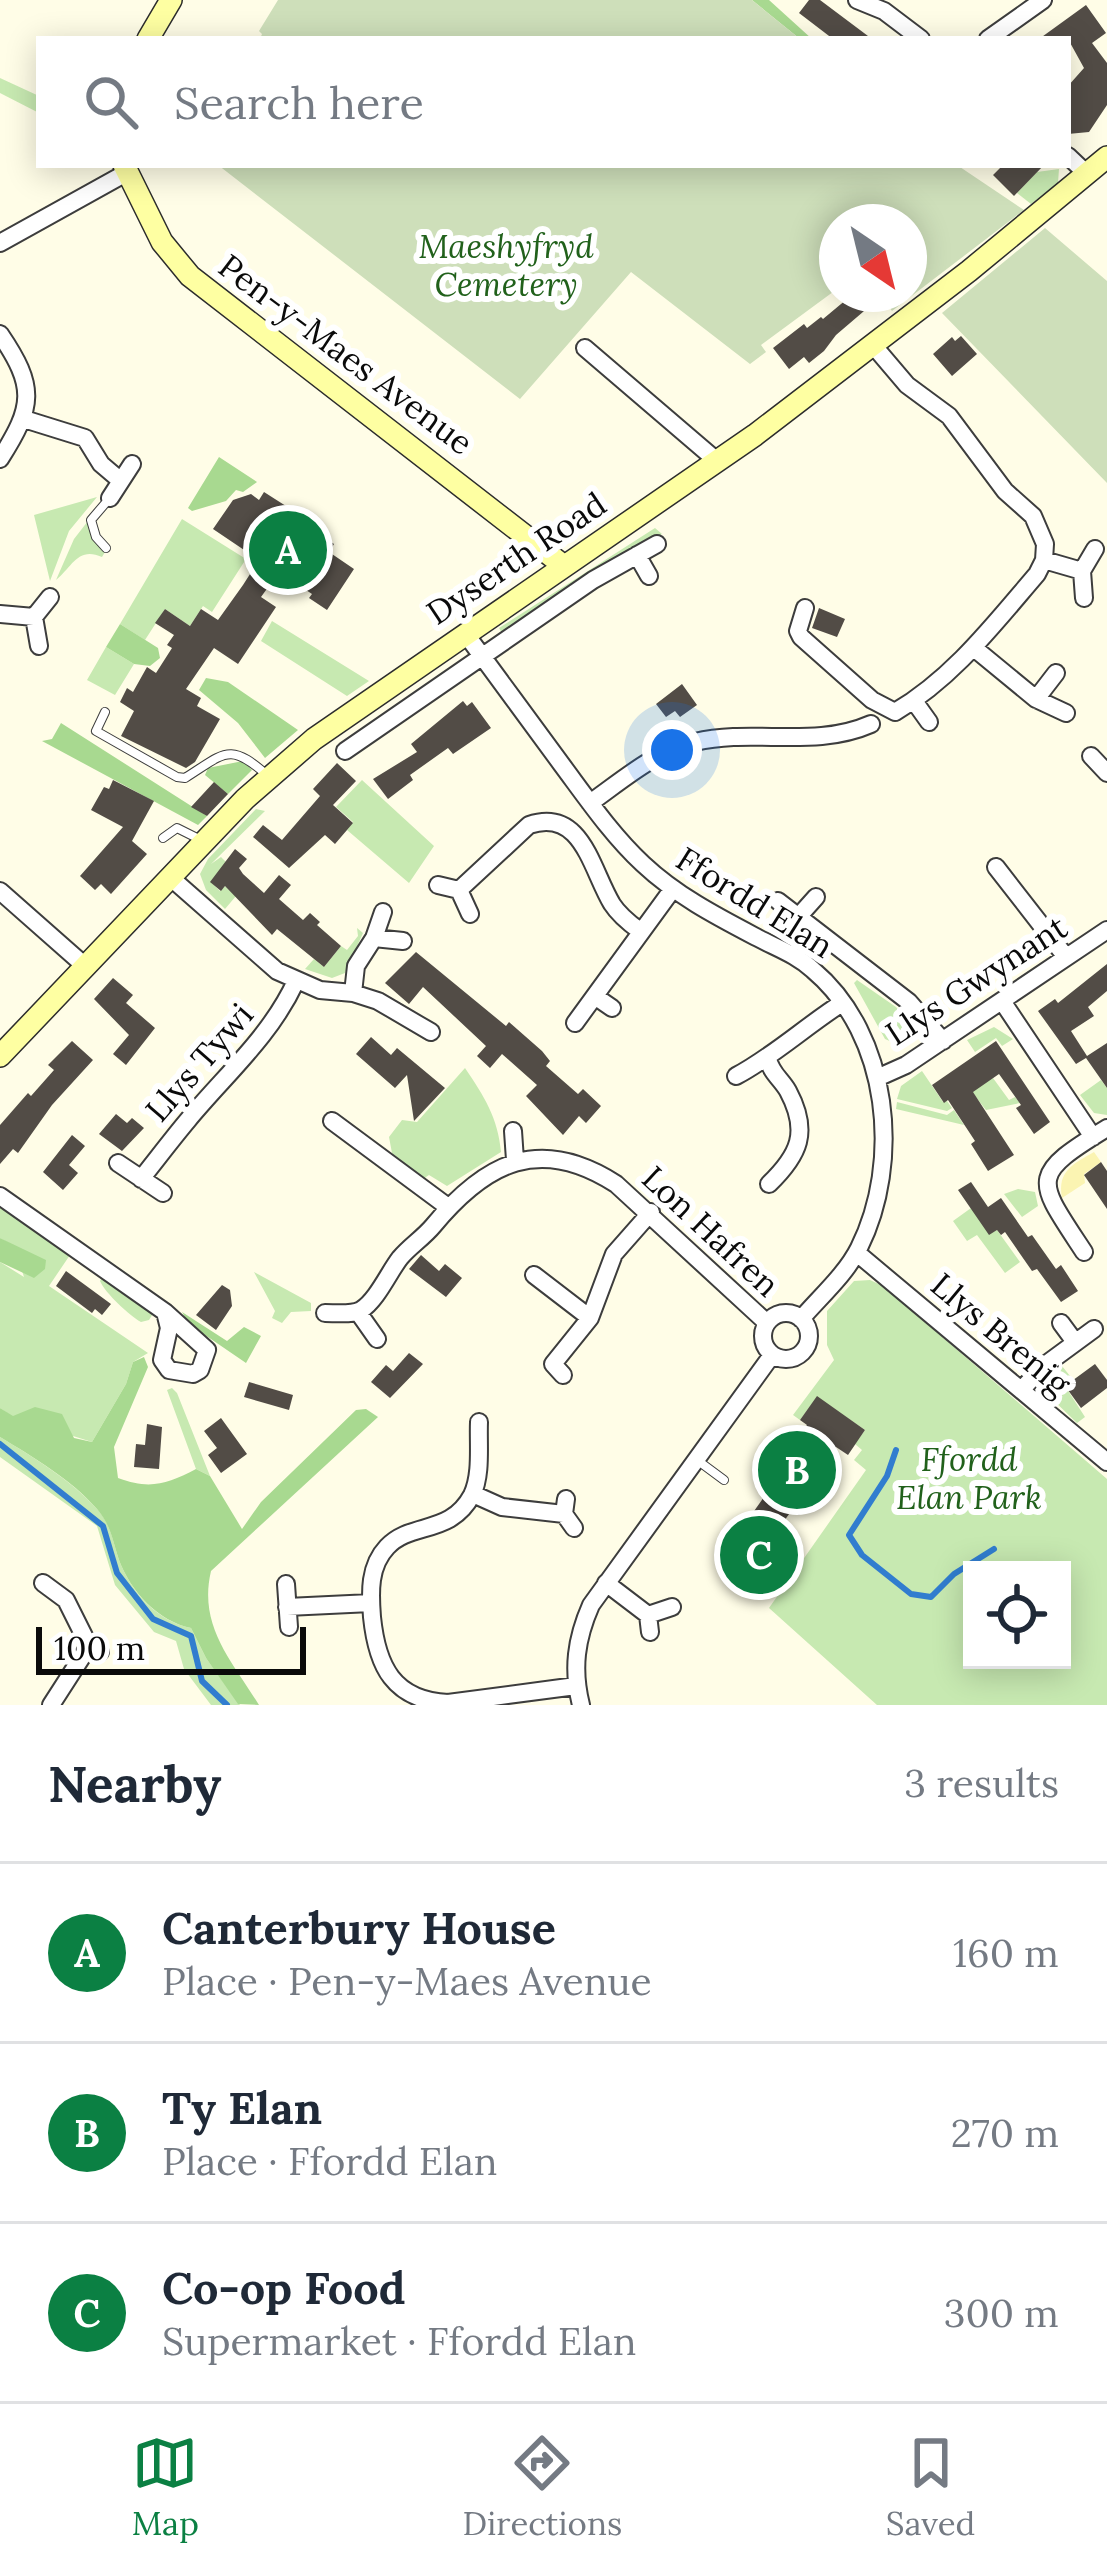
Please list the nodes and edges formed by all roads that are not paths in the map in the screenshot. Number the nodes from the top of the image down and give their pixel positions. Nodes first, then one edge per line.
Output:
1 (171, 0) edge
2 (857, 0) edge
3 (1043, 0) edge
4 (150, 36) edge
5 (917, 36) edge
6 (992, 36) edge
7 (1107, 157) edge
8 (1071, 159) edge
9 (125, 169) edge
10 (1087, 174) junction
11 (0, 243) edge
12 (0, 334) edge
13 (873, 345) junction
14 (615, 346) dead end
15 (585, 348) dead end
16 (601, 362) junction
17 (24, 419) junction
18 (0, 459) edge
19 (717, 461) junction
20 (132, 464) dead end
21 (121, 481) junction
22 (110, 498) joint
23 (657, 544) dead end
24 (106, 548) dead end
25 (1095, 549) dead end
26 (637, 555) junction
27 (1044, 560) junction
28 (564, 566) junction
29 (1082, 571) junction
30 (649, 576) dead end
31 (50, 597) dead end
32 (1084, 598) dead end
33 (805, 608) dead end
34 (0, 614) edge
35 (34, 617) junction
36 (465, 633) junction
37 (39, 646) dead end
38 (974, 648) junction
39 (482, 656) junction
40 (1055, 673) dead end
41 (1036, 699) junction
42 (914, 701) junction
43 (105, 712) dead end
44 (1066, 713) dead end
45 (929, 722) dead end
46 (871, 724) dead end
47 (374, 730) junction
48 (386, 748) dead end
49 (345, 751) dead end
50 (1091, 756) dead end
51 (1107, 772) edge
52 (269, 778) junction
53 (590, 803) junction
54 (163, 838) dead end
55 (204, 842) junction
56 (996, 867) dead end
57 (170, 878) junction
58 (438, 885) dead end
59 (459, 890) junction
60 (672, 890) junction
61 (0, 891) edge
62 (816, 897) dead end
63 (778, 901) dead end
64 (383, 912) dead end
65 (470, 914) dead end
66 (799, 916) junction
67 (1107, 930) edge
68 (640, 932) junction
69 (374, 938) junction
70 (403, 940) dead end
71 (1066, 957) junction
72 (86, 966) junction
73 (296, 981) junction
74 (352, 992) junction
75 (1002, 1001) junction
76 (842, 1003) junction
77 (574, 1023) dead end
78 (431, 1033) dead end
79 (943, 1041) junction
80 (0, 1056) edge
81 (768, 1059) junction
82 (736, 1076) dead end
83 (877, 1078) junction
84 (332, 1120) dead end
85 (513, 1131) dead end
86 (1100, 1132) edge
87 (515, 1160) junction
88 (118, 1163) dead end
89 (141, 1179) junction
90 (769, 1184) dead end
91 (163, 1193) dead end
92 (0, 1196) edge
93 (448, 1207) junction
94 (651, 1212) junction
95 (1084, 1252) dead end
96 (857, 1253) junction
97 (534, 1275) dead end
98 (165, 1312) dead end
99 (358, 1312) junction
100 (325, 1313) dead end
101 (590, 1318) junction
102 (801, 1319) junction
103 (767, 1323) junction
104 (1061, 1323) dead end
105 (1094, 1329) dead end
106 (377, 1339) dead end
107 (1075, 1342) junction
108 (772, 1355) junction
109 (563, 1375) dead end
110 (1022, 1389) junction
111 (458, 1418) dead end
112 (696, 1459) junction
113 (1107, 1462) edge
114 (724, 1480) dead end
115 (472, 1494) junction
116 (568, 1514) dead end
117 (43, 1583) dead end
118 (606, 1583) junction
119 (286, 1584) dead end
120 (370, 1603) junction
121 (287, 1607) junction
122 (672, 1607) dead end
123 (289, 1627) dead end
124 (576, 1686) junction
125 (426, 1704) edge
126 (51, 1705) edge
127 (581, 1705) edge

1 - 4 main road
2 - 5 street
3 - 6 street
7 - 10 main road, Dyserth Road
8 - 10 street
9 - 11 street
9 - 28 main road, Pen-y-Maes Avenue
10 - 13 main road, Dyserth Road
12 - 17 street
13 - 19 main road, Dyserth Road
13 - 27 street
14 - 16 street
15 - 16 street
16 - 19 street
17 - 18 street
17 - 21 street
19 - 28 main road, Dyserth Road
20 - 21 street
21 - 22 street
22 - 24 lane
23 - 26 street
25 - 29 street
26 - 30 street
26 - 39 street
27 - 29 street
27 - 38 street
28 - 36 main road, Dyserth Road
29 - 32 street
31 - 35 street
33 - 42 street
34 - 35 street
35 - 37 street
36 - 39 street, Ffordd Elan
36 - 52 main road, Dyserth Road
38 - 41 street
38 - 42 street
39 - 47 street
39 - 53 street, Ffordd Elan
40 - 41 street
41 - 44 street
42 - 45 street
43 - 52 lane
46 - 53 street
47 - 48 street
47 - 49 street
50 - 51 street
52 - 55 main road, Dyserth Road
53 - 60 street, Ffordd Elan
54 - 55 lane
55 - 57 main road, Dyserth Road
56 - 71 street
57 - 72 main road, Dyserth Road
57 - 73 street
58 - 59 street
59 - 65 street
59 - 68 street
60 - 68 street
60 - 76 street, Ffordd Elan
61 - 72 street
62 - 66 street
63 - 66 street
64 - 69 street
66 - 79 street
67 - 71 street, Llys Gwynant
68 - 77 street
69 - 70 street
69 - 74 street
71 - 75 street, Llys Gwynant
72 - 80 main road, Dyserth Road
73 - 74 street
73 - 89 street, Llys Tywi
74 - 78 street
75 - 79 street, Llys Gwynant
75 - 86 street
76 - 81 street
76 - 83 street, Ffordd Elan
79 - 83 street, Llys Gwynant
81 - 82 street
81 - 90 street
83 - 96 street, Ffordd Elan
84 - 93 street
85 - 87 street
86 - 95 street
87 - 93 street
87 - 94 street, Lon Hafren
88 - 89 street
89 - 91 street
92 - 98 street
93 - 99 street
94 - 101 street
94 - 103 street, Lon Hafren
96 - 102 street, Ffordd Elan
96 - 110 street, Llys Brenig
97 - 101 street
99 - 100 street
99 - 106 street
101 - 109 street
102 - 103 street
102 - 108 street, Ffordd Elan
103 - 108 street
104 - 107 street
105 - 107 street
107 - 110 street
108 - 112 street, Ffordd Elan
110 - 113 street, Llys Brenig
111 - 115 street
112 - 114 lane
112 - 118 street, Ffordd Elan
115 - 116 street
115 - 120 street
117 - 126 street
118 - 122 street
118 - 124 street, Ffordd Elan
119 - 121 street
120 - 121 street
120 - 125 street
121 - 123 street
124 - 125 street
124 - 127 street, Ffordd Elan

